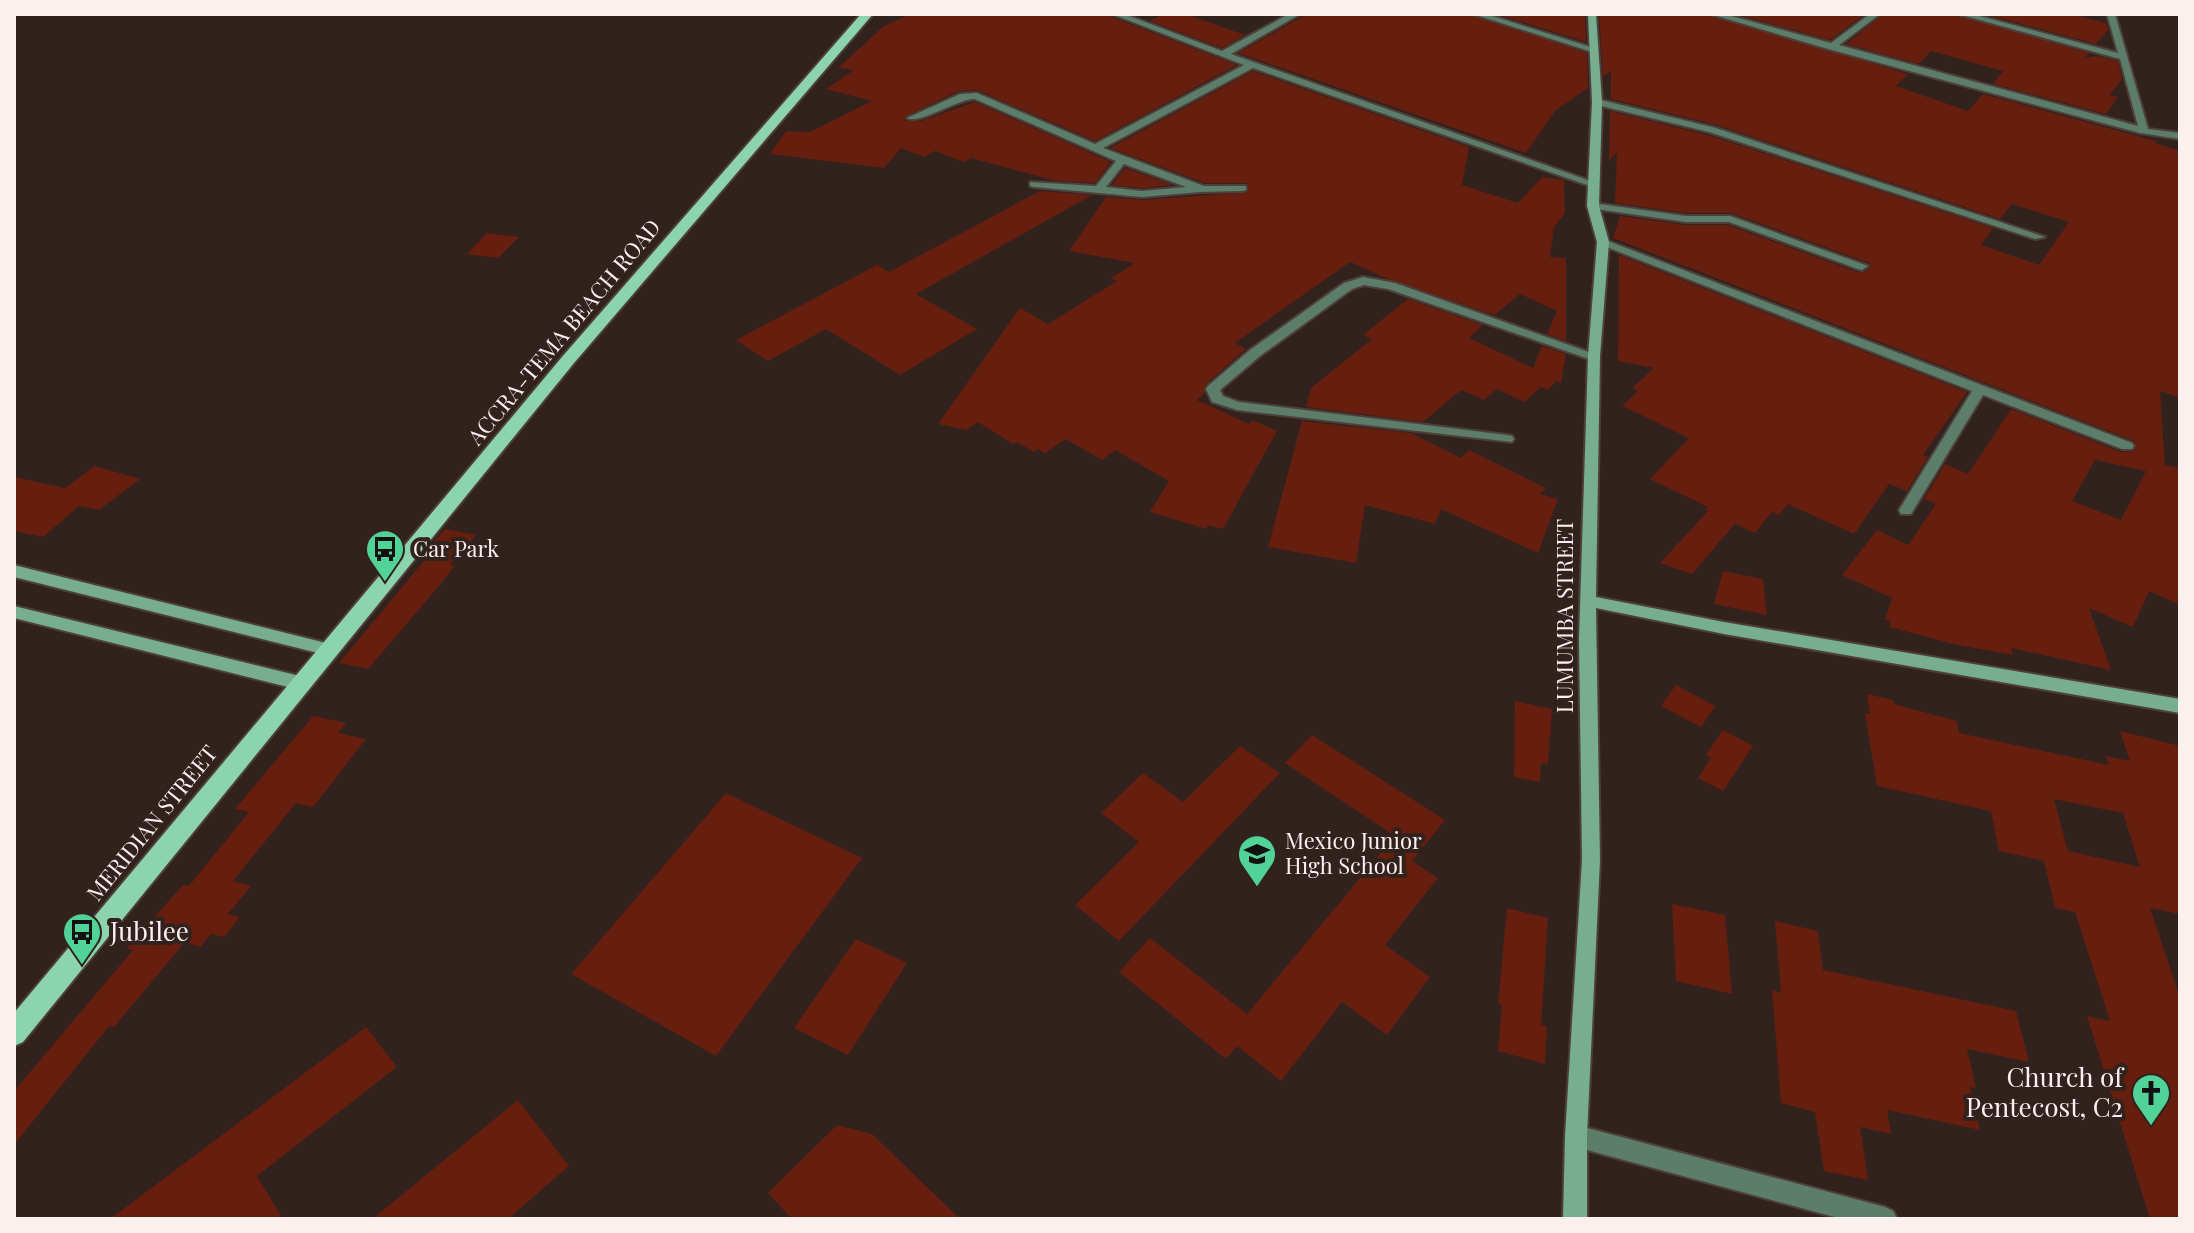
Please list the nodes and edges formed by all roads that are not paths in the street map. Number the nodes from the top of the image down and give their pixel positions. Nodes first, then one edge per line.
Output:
1 (867, 14) edge
2 (1116, 14) edge
3 (1296, 14) edge
4 (1477, 14) edge
5 (1592, 14) edge
6 (1714, 14) edge
7 (1876, 14) edge
8 (1962, 14) edge
9 (2111, 14) edge
10 (1831, 47) junction
11 (1592, 49) junction
12 (1223, 54) junction
13 (2124, 57) junction
14 (1252, 64) junction
15 (1597, 102) junction
16 (912, 118) dead end
17 (2144, 131) junction
18 (2180, 136) edge
19 (1097, 147) junction
20 (1122, 160) junction
21 (1034, 184) dead end
22 (1594, 184) junction
23 (1100, 188) junction
24 (1242, 188) dead end
25 (1203, 189) junction
26 (1593, 206) junction
27 (2039, 237) dead end
28 (1603, 242) junction
29 (1862, 266) dead end
30 (1594, 356) junction
31 (1980, 389) junction
32 (1507, 439) dead end
33 (2127, 446) dead end
34 (1906, 510) dead end
35 (14, 571) edge
36 (1588, 601) junction
37 (14, 612) edge
38 (326, 649) junction
39 (300, 683) junction
40 (2180, 706) edge
41 (14, 1033) edge
42 (1576, 1136) junction
43 (1575, 1219) edge
44 (1885, 1219) edge

1 - 38 main road, ACCRA-TEMA BEACH ROAD
2 - 12 street
3 - 12 street
4 - 11 street
5 - 11 main road, LUMUMBA STREET
6 - 10 street
7 - 10 street
8 - 13 street
9 - 13 street
10 - 17 street
11 - 15 main road, LUMUMBA STREET
12 - 14 street
13 - 17 street
14 - 19 street
14 - 22 street
15 - 22 main road, LUMUMBA STREET
15 - 27 street
16 - 19 street
17 - 18 street
19 - 20 street
20 - 23 street
20 - 25 street
21 - 23 street
22 - 26 main road, LUMUMBA STREET
23 - 25 street
24 - 25 street
26 - 28 main road, LUMUMBA STREET
26 - 29 street
28 - 30 main road, LUMUMBA STREET
28 - 31 street
30 - 32 street
30 - 36 main road, LUMUMBA STREET
31 - 33 street
31 - 34 street
35 - 38 main road
36 - 40 main road
36 - 42 main road, LUMUMBA STREET
37 - 39 main road
38 - 39 main road, ACCRA-TEMA BEACH ROAD
39 - 41 main road, MERIDIAN STREET
42 - 43 main road, LUMUMBA STREET
42 - 44 street

